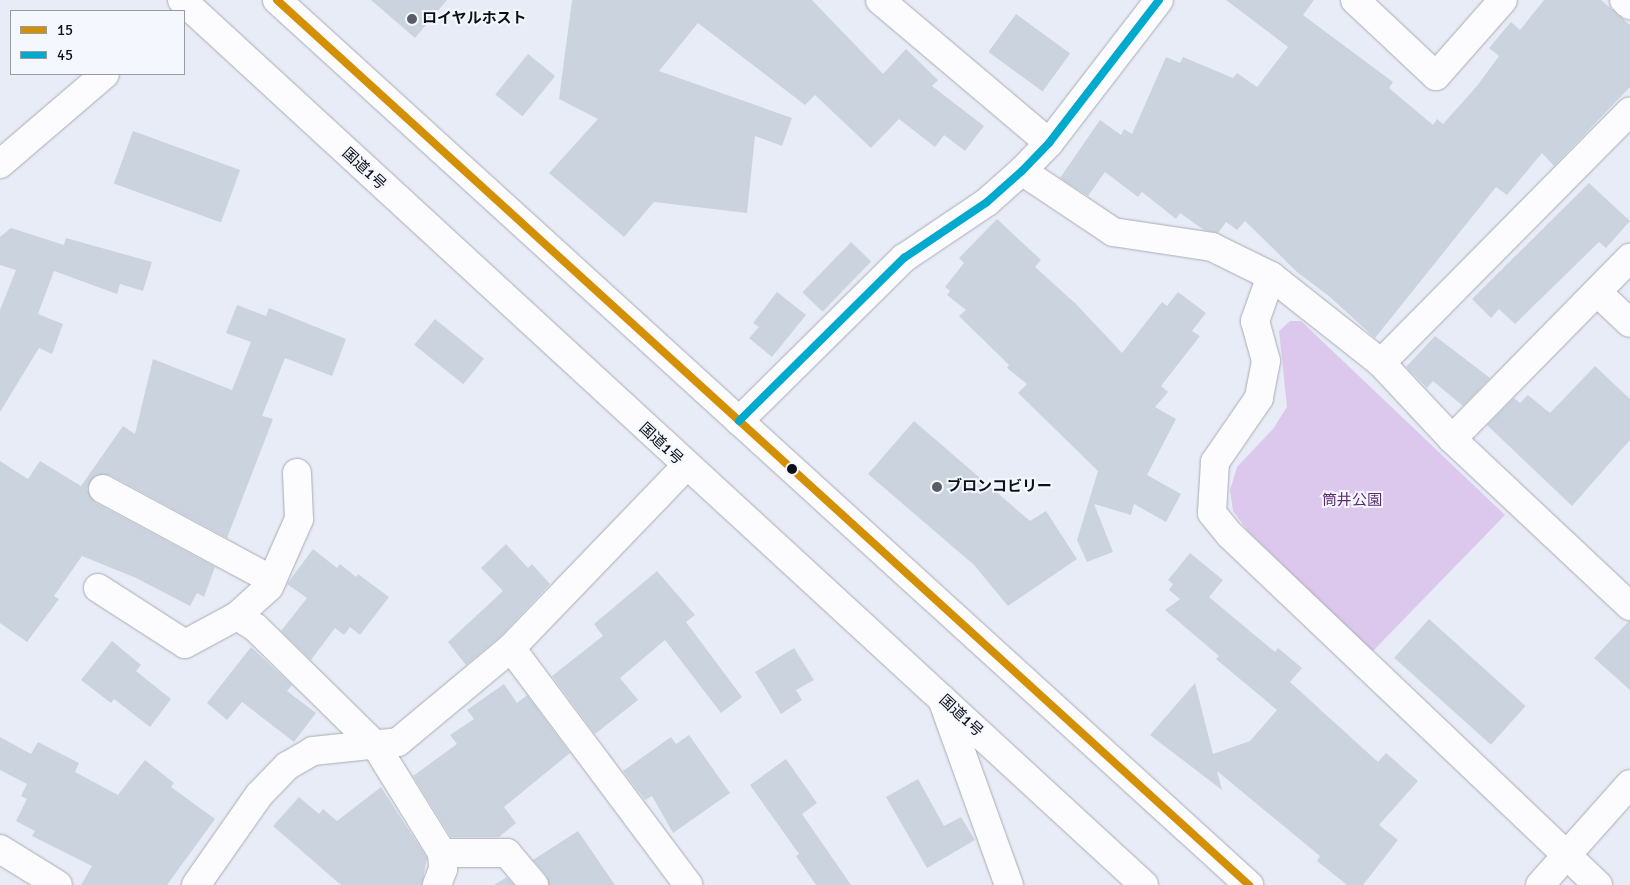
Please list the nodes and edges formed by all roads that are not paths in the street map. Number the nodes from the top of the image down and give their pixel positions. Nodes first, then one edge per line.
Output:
1 (276, 0) edge
2 (880, 0) edge
3 (1159, 0) edge
4 (1355, 0) edge
5 (1503, 0) edge
6 (1624, 0) edge
7 (184, 4) edge
8 (1630, 5) edge
9 (104, 75) edge
10 (1630, 111) edge
11 (1049, 143) junction
12 (0, 164) edge
13 (1022, 172) junction
14 (1630, 258) edge
15 (1271, 276) junction
16 (1597, 292) junction
17 (1630, 323) edge
18 (1381, 363) junction
19 (739, 421) junction
20 (1452, 439) junction
21 (685, 467) junction
22 (297, 473) dead end
23 (102, 489) dead end
24 (272, 580) junction
25 (98, 588) dead end
26 (1630, 606) edge
27 (237, 616) junction
28 (512, 648) junction
29 (942, 699) junction
30 (376, 746) junction
31 (1630, 784) edge
32 (0, 849) edge
33 (442, 853) junction
34 (1566, 855) junction
35 (58, 885) edge
36 (196, 885) edge
37 (438, 885) edge
38 (534, 885) edge
39 (688, 885) edge
40 (1009, 885) edge
41 (1144, 885) edge
42 (1249, 885) edge
43 (1540, 885) edge
44 (1598, 885) edge

1 - 19 main road
2 - 11 main road
3 - 11 main road
4 - 5 main road
6 - 8 main road
7 - 21 main road, 国道1号
9 - 12 main road
10 - 18 main road
11 - 13 main road
13 - 15 main road
13 - 19 main road
14 - 16 main road
15 - 18 main road
15 - 34 main road
16 - 17 main road
16 - 20 main road
18 - 20 main road
19 - 42 main road
20 - 26 main road
21 - 28 main road
21 - 29 main road, 国道1号
22 - 24 main road
23 - 24 main road
24 - 27 main road
25 - 27 main road
27 - 30 main road
28 - 30 main road
28 - 39 main road
29 - 40 main road
29 - 41 main road, 国道1号
30 - 33 main road
30 - 36 main road
31 - 34 main road
32 - 35 main road
33 - 37 main road
33 - 38 main road
34 - 43 main road
34 - 44 main road

